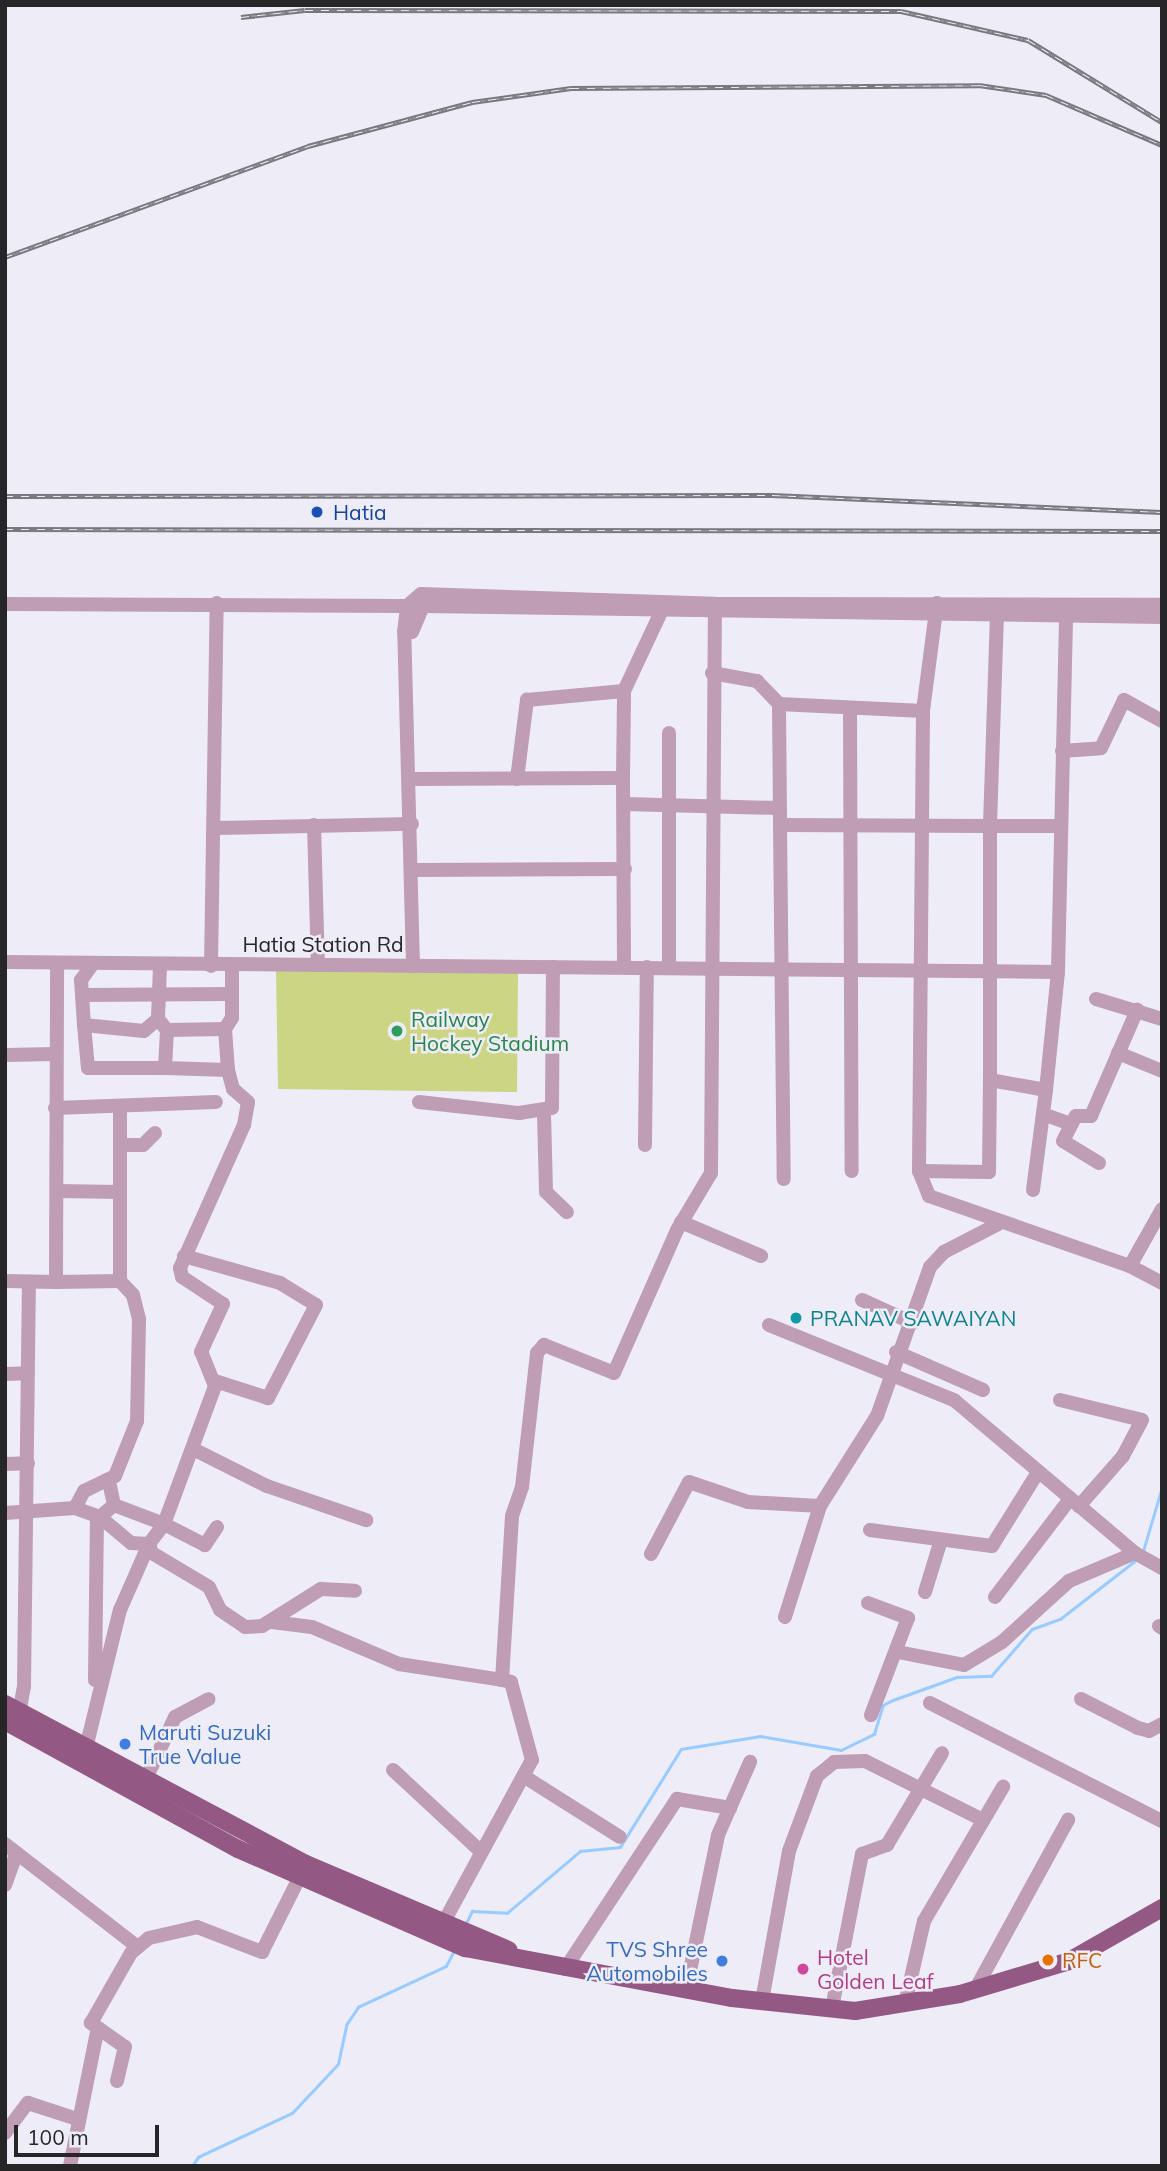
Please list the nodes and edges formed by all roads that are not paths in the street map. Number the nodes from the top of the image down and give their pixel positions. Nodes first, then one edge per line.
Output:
1 (217, 603) junction
2 (5, 604) edge
3 (1162, 605) edge
4 (407, 606) junction
5 (715, 609) junction
6 (936, 609) junction
7 (660, 614) junction
8 (997, 614) junction
9 (1066, 615) junction
10 (1162, 617) edge
11 (407, 653) junction
12 (712, 673) junction
13 (624, 691) junction
14 (779, 704) junction
15 (850, 710) junction
16 (923, 711) junction
17 (1162, 720) edge
18 (669, 733) dead end
19 (1062, 751) junction
20 (623, 778) junction
21 (412, 779) junction
22 (517, 779) junction
23 (709, 803) junction
24 (624, 804) junction
25 (669, 804) junction
26 (778, 808) junction
27 (412, 824) junction
28 (314, 825) junction
29 (780, 825) junction
30 (848, 825) junction
31 (990, 826) junction
32 (1060, 826) junction
33 (918, 827) junction
34 (215, 828) junction
35 (625, 869) junction
36 (412, 870) junction
37 (5, 962) edge
38 (57, 964) junction
39 (92, 965) junction
40 (318, 965) junction
41 (160, 966) junction
42 (211, 966) junction
43 (232, 966) junction
44 (413, 966) junction
45 (780, 966) junction
46 (849, 966) junction
47 (552, 967) junction
48 (624, 967) junction
49 (647, 967) junction
50 (670, 967) junction
51 (709, 967) junction
52 (991, 967) junction
53 (919, 968) junction
54 (1058, 971) junction
55 (156, 994) junction
56 (232, 994) junction
57 (82, 995) junction
58 (1096, 999) dead end
59 (1137, 1010) junction
60 (1162, 1019) edge
61 (162, 1025) junction
62 (84, 1026) junction
63 (225, 1030) junction
64 (1118, 1053) junction
65 (55, 1054) junction
66 (5, 1055) edge
67 (165, 1068) junction
68 (228, 1070) junction
69 (1162, 1071) edge
70 (990, 1080) junction
71 (1046, 1090) junction
72 (216, 1101) dead end
73 (419, 1102) dead end
74 (120, 1106) junction
75 (55, 1108) junction
76 (544, 1114) junction
77 (1043, 1114) junction
78 (1070, 1124) junction
79 (156, 1133) dead end
80 (120, 1145) junction
81 (645, 1145) dead end
82 (1098, 1163) dead end
83 (852, 1171) dead end
84 (919, 1171) junction
85 (784, 1179) dead end
86 (1033, 1190) dead end
87 (57, 1191) junction
88 (120, 1192) junction
89 (1162, 1209) edge
90 (567, 1212) dead end
91 (681, 1222) junction
92 (998, 1224) junction
93 (184, 1256) junction
94 (761, 1256) dead end
95 (1130, 1266) junction
96 (5, 1281) edge
97 (120, 1281) junction
98 (29, 1282) junction
99 (56, 1282) junction
100 (1162, 1283) edge
101 (862, 1300) dead end
102 (914, 1323) junction
103 (769, 1325) dead end
104 (896, 1352) junction
105 (888, 1372) junction
106 (28, 1373) junction
107 (5, 1374) edge
108 (215, 1381) junction
109 (983, 1390) dead end
110 (1060, 1400) dead end
111 (193, 1450) junction
112 (28, 1463) junction
113 (5, 1464) edge
114 (1038, 1472) junction
115 (109, 1482) junction
116 (1074, 1503) junction
117 (114, 1505) junction
118 (820, 1506) junction
119 (75, 1508) junction
120 (5, 1513) edge
121 (27, 1513) junction
122 (99, 1516) junction
123 (366, 1520) dead end
124 (164, 1524) junction
125 (217, 1527) dead end
126 (870, 1530) dead end
127 (941, 1540) junction
128 (149, 1544) junction
129 (1135, 1553) junction
130 (651, 1554) dead end
131 (1162, 1569) edge
132 (355, 1591) dead end
133 (925, 1592) dead end
134 (995, 1598) dead end
135 (868, 1603) dead end
136 (785, 1617) dead end
137 (270, 1622) junction
138 (898, 1652) junction
139 (502, 1680) junction
140 (95, 1681) dead end
141 (209, 1699) dead end
142 (1081, 1699) dead end
143 (930, 1703) dead end
144 (5, 1704) edge
145 (871, 1715) dead end
146 (14, 1720) edge
147 (1161, 1727) edge
148 (85, 1752) junction
149 (942, 1753) dead end
150 (750, 1762) dead end
151 (393, 1770) dead end
152 (525, 1777) junction
153 (144, 1783) junction
154 (1003, 1787) dead end
155 (923, 1790) junction
156 (730, 1808) junction
157 (984, 1820) junction
158 (1068, 1820) dead end
159 (1162, 1821) edge
160 (620, 1837) dead end
161 (11, 1849) edge
162 (478, 1849) junction
163 (299, 1878) junction
164 (5, 1885) edge
165 (1162, 1908) edge
166 (450, 1920) junction
167 (438, 1937) junction
168 (138, 1947) junction
169 (528, 1959) junction
170 (565, 1969) junction
171 (976, 1988) junction
172 (685, 1990) junction
173 (762, 2001) junction
174 (905, 2004) junction
175 (832, 2008) junction
176 (97, 2032) junction
177 (117, 2081) dead end
178 (78, 2119) junction
179 (5, 2133) edge
180 (70, 2166) edge

1 - 2 street
1 - 4 street
1 - 34 street
3 - 6 street
4 - 5 street
4 - 11 street, Hatia Station Rd
5 - 6 street
5 - 7 street
5 - 12 street
6 - 8 street
6 - 16 street
7 - 11 street
7 - 13 street
8 - 9 street
8 - 31 street
9 - 10 street
9 - 19 street
11 - 21 street, Hatia Station Rd
12 - 14 street
12 - 23 street
13 - 20 street
13 - 22 street
14 - 15 street
14 - 26 street
15 - 16 street
15 - 30 street
16 - 33 street
17 - 19 street
18 - 25 street
19 - 32 street
20 - 22 street
20 - 24 street
21 - 22 street
21 - 27 street, Hatia Station Rd
23 - 25 street
23 - 26 street
23 - 51 street
24 - 25 street
24 - 35 street
25 - 50 street
26 - 29 street
27 - 28 street
27 - 36 street, Hatia Station Rd
28 - 34 street
28 - 40 street
29 - 30 street
29 - 45 street
30 - 33 street
30 - 46 street
31 - 32 street
31 - 33 street
31 - 52 street
32 - 54 street
33 - 53 street
34 - 42 street
35 - 36 street
35 - 48 street
36 - 44 street, Hatia Station Rd
37 - 38 street, Hatia Station Rd
38 - 39 street, Hatia Station Rd
38 - 65 street
39 - 41 street, Hatia Station Rd
39 - 57 street
40 - 43 street, Hatia Station Rd
40 - 44 street, Hatia Station Rd
41 - 42 street, Hatia Station Rd
41 - 55 street
42 - 43 street, Hatia Station Rd
43 - 56 street
44 - 47 street
45 - 46 street
45 - 51 street
45 - 85 street
46 - 53 street
46 - 83 street
47 - 48 street
47 - 76 street
48 - 49 street
49 - 50 street
49 - 81 street
50 - 51 street
51 - 91 street
52 - 53 street
52 - 54 street
52 - 70 street
53 - 84 street
54 - 71 street
55 - 56 street
55 - 57 street
55 - 61 street
56 - 63 street
57 - 62 street
58 - 59 street
59 - 60 street
59 - 64 street
61 - 62 street
61 - 63 street
61 - 67 street
62 - 67 street
63 - 68 street
64 - 69 street
64 - 78 street
65 - 66 street
65 - 75 street
67 - 68 street
68 - 93 street
70 - 71 street
70 - 84 street
71 - 77 street
72 - 74 street
73 - 76 street
74 - 75 street
74 - 80 street
75 - 87 street
76 - 90 street
77 - 78 street
77 - 86 street
78 - 82 street
79 - 80 street
80 - 88 street
84 - 92 street
87 - 88 street
87 - 99 street
88 - 97 street
89 - 95 street
91 - 94 street
91 - 139 street
92 - 95 street
92 - 102 street
93 - 108 street
93 - 108 street
95 - 100 street
96 - 98 street
97 - 99 street
97 - 115 street
98 - 99 street
98 - 106 street
101 - 102 street
102 - 104 street
103 - 105 street
104 - 105 street
104 - 109 street
105 - 114 street
105 - 118 street
106 - 107 street
106 - 112 street
108 - 111 street
110 - 116 street
111 - 123 street
111 - 124 street
112 - 113 street
112 - 121 street
114 - 116 street
114 - 127 street
115 - 117 street
115 - 119 street
116 - 129 street
116 - 134 street
117 - 122 street
117 - 124 street
118 - 130 street
118 - 136 street
119 - 121 street
119 - 122 street
120 - 121 street
121 - 146 street
122 - 128 street
122 - 140 street
124 - 125 street
124 - 128 street
126 - 127 street
127 - 133 street
128 - 137 street
128 - 148 street
129 - 131 street
129 - 138 street
132 - 137 street
135 - 138 street
137 - 139 street
138 - 145 street
139 - 152 street
141 - 153 street
142 - 147 street
143 - 159 street
144 - 146 main road
146 - 148 main road
146 - 163 main road
148 - 153 main road
149 - 155 street
150 - 156 street
151 - 162 street
152 - 160 street
152 - 162 street
153 - 166 main road
154 - 157 street
155 - 157 street
155 - 173 street
155 - 175 street
156 - 170 street
156 - 172 street
157 - 174 street
158 - 171 street
161 - 164 street
161 - 168 street
162 - 166 street
163 - 167 main road
163 - 168 street
165 - 171 main road
166 - 167 street
166 - 169 main road
167 - 169 main road
168 - 176 street
169 - 170 main road
170 - 172 main road
171 - 174 main road
172 - 173 main road
173 - 175 main road
174 - 175 main road
176 - 177 street
176 - 178 street
178 - 179 street
178 - 180 street

